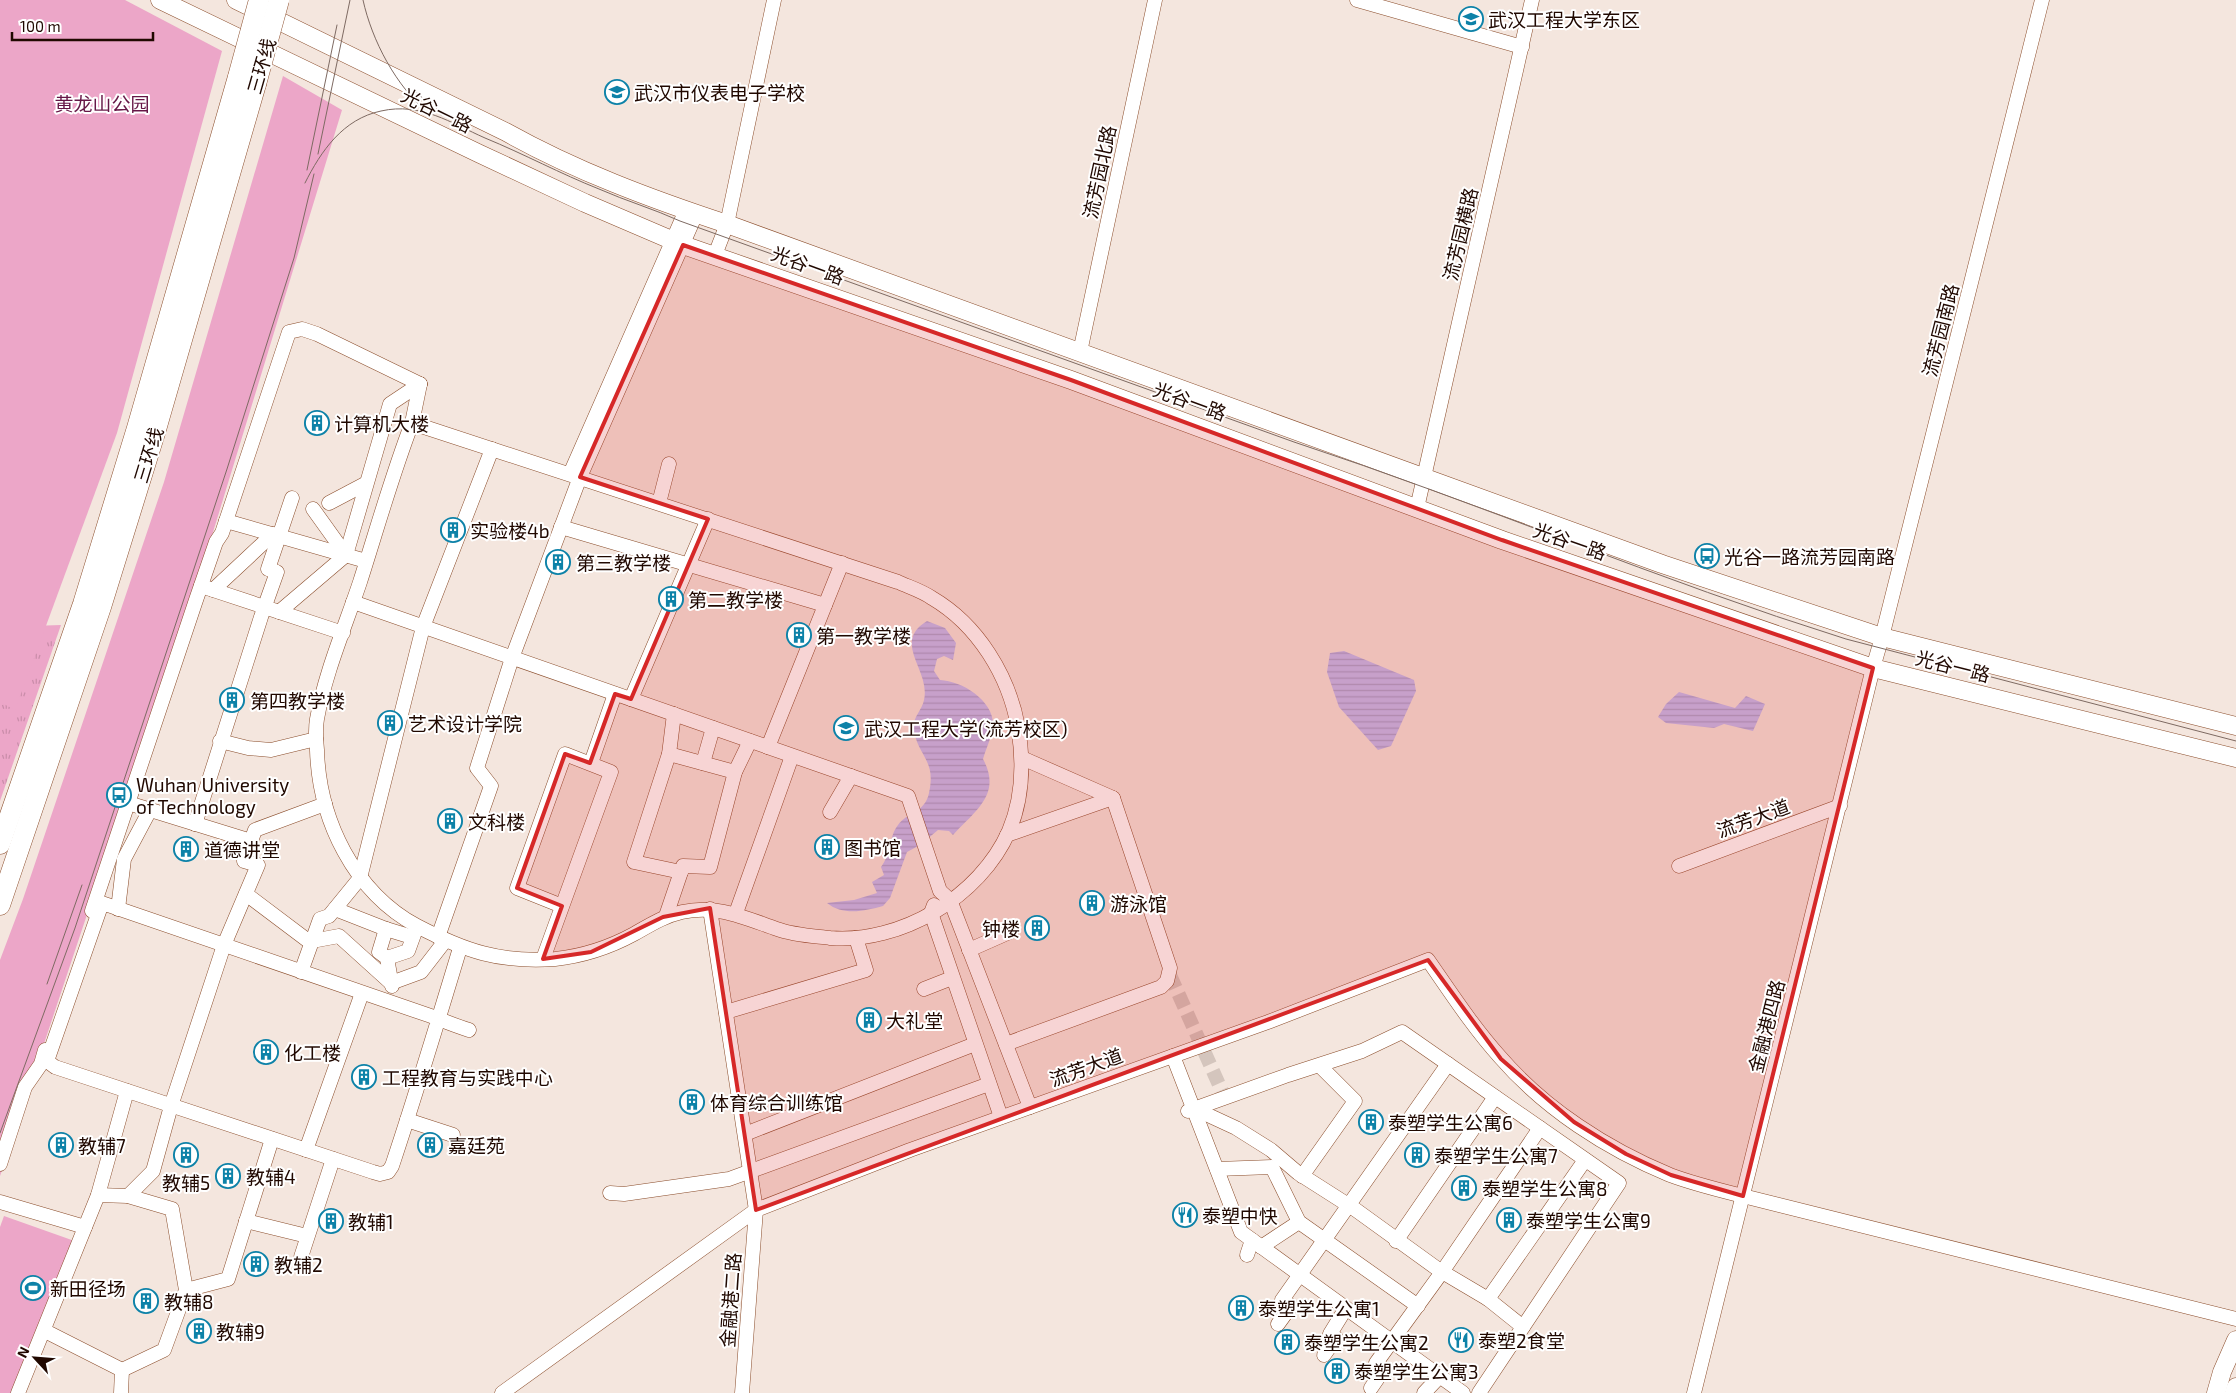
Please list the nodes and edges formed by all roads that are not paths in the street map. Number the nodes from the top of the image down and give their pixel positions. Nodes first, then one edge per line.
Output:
1 (160, 0) edge
2 (236, 0) edge
3 (259, 0) edge
4 (279, 0) edge
5 (774, 0) edge
6 (1155, 0) edge
7 (1357, 0) edge
8 (1532, 0) edge
9 (2042, 0) edge
10 (1522, 46) junction
11 (247, 80) junction
12 (691, 212) junction
13 (727, 224) junction
14 (677, 242) junction
15 (716, 255) junction
16 (1080, 352) junction
17 (420, 384) junction
18 (412, 423) junction
19 (492, 449) junction
20 (669, 464) dead end
21 (575, 475) junction
22 (1424, 476) junction
23 (366, 484) junction
24 (292, 498) dead end
25 (329, 502) dead end
26 (660, 503) junction
27 (1417, 508) junction
28 (313, 509) dead end
29 (708, 519) junction
30 (226, 521) junction
31 (561, 526) junction
32 (276, 535) junction
33 (346, 555) junction
34 (366, 561) junction
35 (688, 564) junction
36 (842, 564) junction
37 (207, 588) junction
38 (353, 602) junction
39 (825, 605) junction
40 (264, 607) junction
41 (279, 612) junction
42 (423, 627) junction
43 (343, 633) junction
44 (1882, 637) junction
45 (512, 658) junction
46 (1873, 668) junction
47 (615, 694) junction
48 (630, 699) junction
49 (674, 714) junction
50 (2236, 726) edge
51 (713, 728) junction
52 (316, 739) junction
53 (220, 741) junction
54 (750, 741) junction
55 (768, 747) junction
56 (669, 754) junction
57 (792, 756) junction
58 (1022, 758) junction
59 (2236, 758) edge
60 (591, 763) junction
61 (704, 763) junction
62 (736, 772) junction
63 (851, 776) junction
64 (1113, 798) junction
65 (128, 803) junction
66 (325, 804) junction
67 (1840, 806) junction
68 (150, 810) junction
69 (830, 812) dead end
70 (195, 824) junction
71 (1007, 835) junction
72 (251, 841) junction
73 (0, 844) edge
74 (117, 857) junction
75 (1679, 866) dead end
76 (681, 872) junction
77 (360, 878) junction
78 (246, 894) junction
79 (945, 895) junction
80 (0, 905) edge
81 (562, 906) junction
82 (118, 909) junction
83 (335, 909) junction
84 (710, 909) junction
85 (930, 913) junction
86 (736, 914) junction
87 (666, 916) junction
88 (386, 929) junction
89 (1012, 931) dead end
90 (415, 932) junction
91 (856, 938) junction
92 (442, 939) junction
93 (312, 942) junction
94 (224, 945) junction
95 (460, 948) junction
96 (969, 950) junction
97 (387, 958) junction
98 (543, 959) junction
99 (301, 972) junction
100 (952, 978) junction
101 (391, 983) junction
102 (924, 989) dead end
103 (362, 993) junction
104 (394, 1004) junction
105 (726, 1012) junction
106 (438, 1019) junction
107 (469, 1030) dead end
108 (975, 1044) junction
109 (1006, 1044) junction
110 (1173, 1056) junction
111 (1448, 1064) junction
112 (1320, 1066) junction
113 (989, 1084) junction
114 (127, 1091) junction
115 (1495, 1097) junction
116 (171, 1106) junction
117 (1030, 1107) junction
118 (1192, 1110) junction
119 (1000, 1118) junction
120 (407, 1120) junction
121 (1540, 1128) junction
122 (745, 1134) junction
123 (453, 1135) dead end
124 (272, 1139) junction
125 (306, 1150) junction
126 (333, 1159) junction
127 (1585, 1160) junction
128 (0, 1164) edge
129 (1217, 1169) junction
130 (750, 1171) junction
131 (1302, 1176) junction
132 (610, 1193) dead end
133 (98, 1195) junction
134 (128, 1196) junction
135 (1743, 1196) junction
136 (0, 1202) edge
137 (1348, 1206) junction
138 (756, 1210) junction
139 (246, 1221) junction
140 (1299, 1222) junction
141 (85, 1227) junction
142 (307, 1236) junction
143 (1324, 1240) junction
144 (1396, 1241) junction
145 (1256, 1243) junction
146 (1247, 1255) dead end
147 (301, 1257) dead end
148 (1442, 1272) junction
149 (1299, 1274) junction
150 (186, 1290) junction
151 (1488, 1299) junction
152 (1418, 1306) junction
153 (1346, 1308) junction
154 (2236, 1319) edge
155 (1278, 1324) dead end
156 (1523, 1327) junction
157 (48, 1332) dead end
158 (2236, 1340) edge
159 (1392, 1342) junction
160 (1324, 1355) dead end
161 (122, 1370) junction
162 (1440, 1376) junction
163 (1371, 1388) dead end
164 (2236, 1388) edge
165 (18, 1393) edge
166 (121, 1393) edge
167 (502, 1393) edge
168 (742, 1393) edge
169 (1424, 1393) edge
170 (1463, 1393) edge
171 (1480, 1393) edge
172 (1694, 1393) edge
173 (2216, 1393) edge
174 (2234, 1393) edge

1 - 14 main road, 光谷一路
2 - 12 main road, 光谷一路
3 - 11 highway, 三环线, bridge
4 - 11 highway, 三环线, bridge
5 - 13 street
6 - 16 street, 流芳园北路
7 - 10 street
8 - 10 street, 流芳园横路
9 - 44 street, 流芳园南路
10 - 22 street, 流芳园横路
11 - 73 highway, 三环线
11 - 80 highway, 三环线
12 - 13 main road, 光谷一路
12 - 14 street
13 - 15 street
13 - 16 main road, 光谷一路
14 - 15 main road, 光谷一路
14 - 21 street
15 - 27 main road, 光谷一路
16 - 22 main road, 光谷一路
17 - 18 street
17 - 23 street
17 - 30 street
18 - 19 street
18 - 34 street
19 - 21 street
19 - 42 street
20 - 26 street
21 - 26 street
21 - 31 street
22 - 27 street, 流芳园横路
22 - 44 main road, 光谷一路
23 - 25 street
23 - 33 street
24 - 32 street
26 - 29 street
27 - 46 main road, 光谷一路
28 - 33 street
29 - 35 street
29 - 36 street
30 - 32 street
30 - 37 street
31 - 35 street
31 - 45 street
32 - 33 street
32 - 37 street
32 - 40 street
33 - 34 street
33 - 41 street
34 - 38 street
35 - 39 street
35 - 48 street
36 - 39 street
36 - 58 street
37 - 40 street
37 - 65 street
38 - 42 street
38 - 43 street
39 - 55 street
40 - 41 street
40 - 53 street
41 - 43 street
42 - 45 street
42 - 77 street
43 - 52 street
44 - 46 street, 流芳园南路
44 - 50 main road, 光谷一路
45 - 47 street
45 - 92 street
46 - 59 main road, 光谷一路
46 - 67 street, 金融港四路
47 - 48 street
47 - 60 street
48 - 49 street
49 - 51 street
49 - 56 street
51 - 54 street
51 - 61 street
52 - 53 street
52 - 66 street
53 - 70 street
54 - 55 street
54 - 62 street
55 - 57 street
56 - 61 street
56 - 76 street
57 - 63 street
57 - 86 street
58 - 64 street
58 - 71 street
60 - 81 street
60 - 81 street
61 - 62 street
62 - 76 street
63 - 69 street
63 - 79 street
64 - 71 street
64 - 109 street
65 - 68 street
65 - 74 street
66 - 72 street
66 - 77 street
67 - 75 street, 流芳大道
67 - 135 street, 金融港四路
68 - 70 street
68 - 74 street
70 - 72 street
71 - 79 street
72 - 78 street
74 - 82 street
74 - 128 street
76 - 87 street
77 - 83 street
77 - 90 street
78 - 93 street
78 - 94 street
79 - 85 street
79 - 96 street
81 - 98 street
82 - 94 street
82 - 114 street
83 - 88 street
83 - 93 street
84 - 86 street
84 - 87 street
84 - 105 street, 金融港二路
85 - 91 street
85 - 100 street
86 - 91 street
87 - 98 street
88 - 90 street
88 - 97 street
89 - 96 street
90 - 92 street
90 - 97 street
91 - 105 street
92 - 95 street
92 - 101 street
93 - 99 street
93 - 101 street
94 - 99 street
94 - 116 street
95 - 98 street
95 - 106 street
96 - 109 street
97 - 101 street
99 - 103 street
100 - 102 street
100 - 108 street
101 - 104 street
103 - 104 street
103 - 125 street
104 - 106 street
105 - 122 street, 金融港二路
106 - 107 street
106 - 120 street
108 - 113 street
108 - 122 street
109 - 117 street
110 - 117 street, 流芳大道
110 - 118 street
110 - 135 street, 流芳大道
111 - 112 street
111 - 115 street
111 - 137 street
112 - 118 street
112 - 131 street
113 - 119 street
113 - 130 street
114 - 116 street
114 - 133 street
115 - 121 street
115 - 144 street
116 - 124 street
116 - 134 street
117 - 119 street, 流芳大道
118 - 129 street
118 - 131 street
119 - 138 street, 流芳大道
120 - 123 street
120 - 126 street
121 - 127 street
121 - 148 street
122 - 130 street, 金融港二路
124 - 125 street
124 - 139 street
125 - 126 street
126 - 142 street
127 - 151 street
127 - 156 street
129 - 140 street
129 - 145 street
130 - 132 street
130 - 138 street, 金融港二路
131 - 137 street
133 - 134 street
133 - 141 street
134 - 150 street
135 - 154 street
135 - 172 street, 金融港四路
136 - 141 street
137 - 143 street
137 - 144 street
138 - 167 street, 流芳大道
138 - 168 street, 金融港二路
139 - 142 street
139 - 150 street
140 - 143 street
140 - 145 street
141 - 165 street
142 - 147 street
143 - 149 street
143 - 152 street
144 - 148 street
145 - 146 street
145 - 149 street
148 - 151 street
148 - 152 street
149 - 153 street
149 - 155 street
150 - 161 street
151 - 156 street
152 - 159 street
153 - 159 street
153 - 160 street
156 - 171 street
157 - 161 street
158 - 173 main road
159 - 162 street
159 - 163 street
161 - 166 street
162 - 169 street
162 - 170 street
164 - 174 main road

